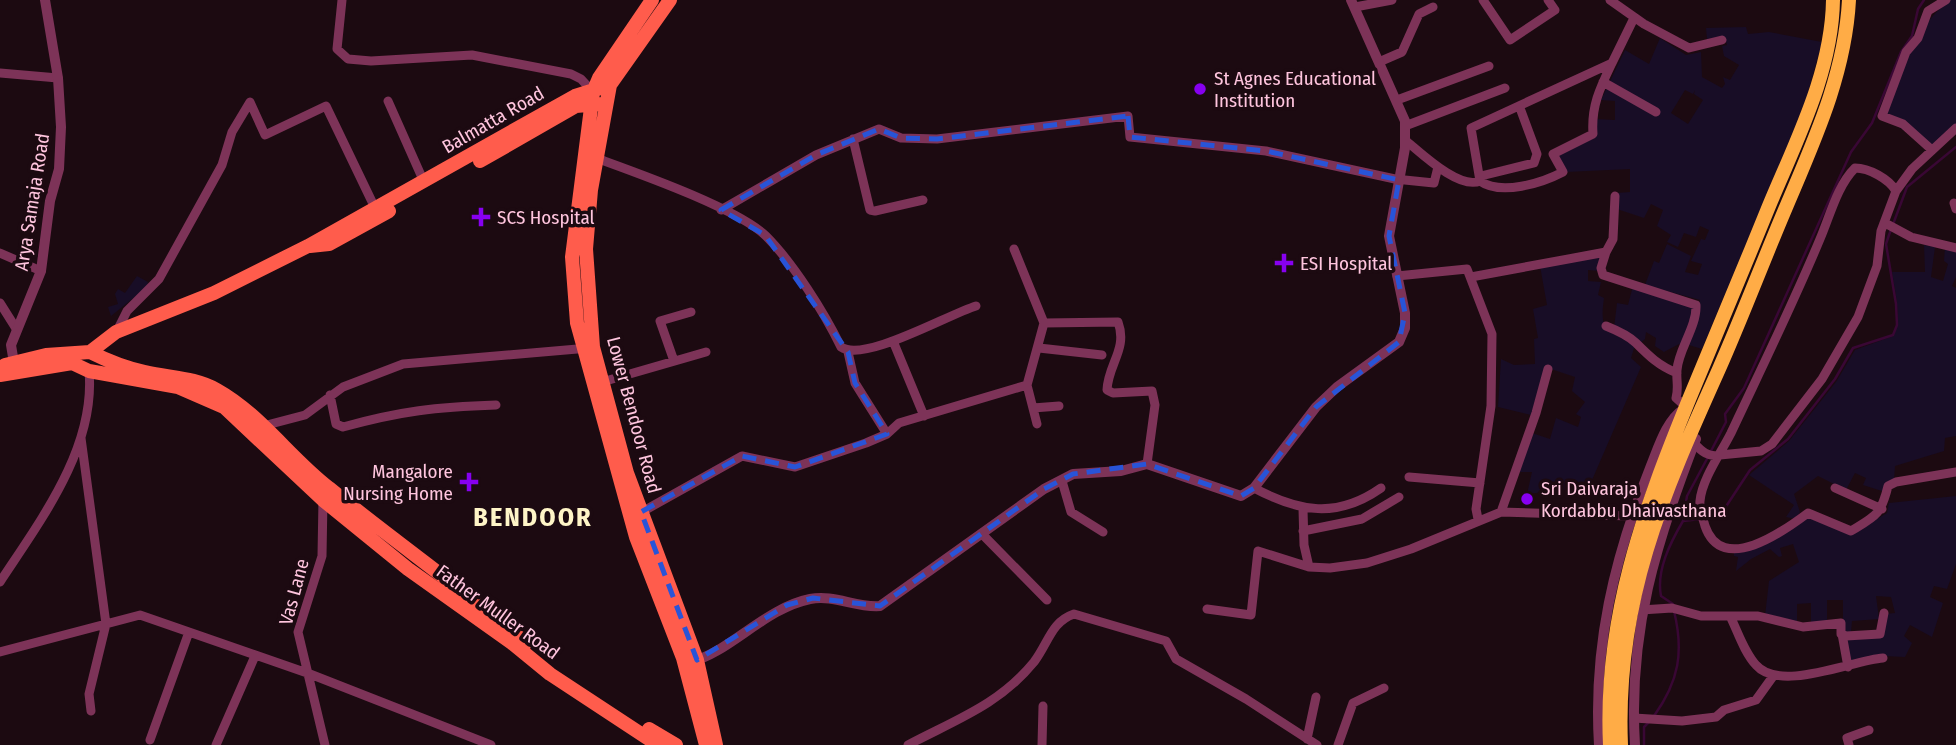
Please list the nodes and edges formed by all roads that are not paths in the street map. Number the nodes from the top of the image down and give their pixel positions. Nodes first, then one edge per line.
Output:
1 (45, 0) edge
2 (342, 0) edge
3 (652, 0) edge
4 (670, 0) edge
5 (1392, 0) edge
6 (1483, 0) edge
7 (1548, 0) edge
8 (1610, 0) edge
9 (1833, 0) edge
10 (1849, 0) edge
11 (1946, 0) edge
12 (1353, 4) edge
13 (1433, 7) dead end
14 (1634, 18) junction
15 (1723, 40) dead end
16 (1379, 62) junction
17 (1612, 63) junction
18 (1489, 66) dead end
19 (0, 73) edge
20 (58, 78) junction
21 (1603, 82) junction
22 (1505, 88) dead end
23 (597, 100) junction
24 (1397, 100) junction
25 (388, 101) dead end
26 (1520, 108) junction
27 (1656, 112) dead end
28 (1405, 126) junction
29 (1956, 128) edge
30 (853, 139) junction
31 (1405, 140) junction
32 (1933, 150) junction
33 (596, 158) junction
34 (1438, 167) junction
35 (1480, 179) junction
36 (1399, 180) junction
37 (424, 182) junction
38 (1896, 191) junction
39 (1615, 195) dead end
40 (923, 200) dead end
41 (375, 208) junction
42 (721, 210) junction
43 (1885, 223) junction
44 (308, 246) junction
45 (1956, 248) edge
46 (1014, 249) dead end
47 (1606, 252) junction
48 (0, 253) edge
49 (41, 271) junction
50 (1397, 276) junction
51 (1471, 278) junction
52 (0, 303) edge
53 (976, 306) dead end
54 (691, 312) dead end
55 (1044, 323) junction
56 (1606, 326) dead end
57 (17, 330) junction
58 (116, 332) junction
59 (893, 341) junction
60 (587, 348) junction
61 (1039, 348) junction
62 (90, 352) junction
63 (706, 352) dead end
64 (848, 352) junction
65 (1102, 355) dead end
66 (674, 361) junction
67 (4, 366) edge
68 (1720, 367) junction
69 (1548, 369) dead end
70 (92, 371) junction
71 (1677, 373) junction
72 (602, 382) junction
73 (1027, 385) junction
74 (330, 395) junction
75 (496, 405) dead end
76 (1059, 406) dead end
77 (1686, 407) junction
78 (1033, 408) junction
79 (924, 416) junction
80 (1037, 424) dead end
81 (263, 426) junction
82 (887, 434) junction
83 (81, 438) junction
84 (1694, 443) junction
85 (1720, 455) junction
86 (1147, 464) junction
87 (1956, 472) edge
88 (1409, 477) dead end
89 (1062, 481) junction
90 (1480, 483) junction
91 (1254, 488) junction
92 (1381, 488) dead end
93 (1835, 488) dead end
94 (326, 494) junction
95 (1399, 497) dead end
96 (1303, 509) junction
97 (1882, 509) junction
98 (1501, 512) junction
99 (636, 515) junction
100 (1631, 516) junction
101 (1478, 519) junction
102 (1303, 531) junction
103 (1103, 532) dead end
104 (983, 536) junction
105 (1309, 567) junction
106 (0, 582) edge
107 (1047, 600) dead end
108 (1207, 609) dead end
109 (1641, 610) junction
110 (1884, 613) dead end
111 (1730, 617) junction
112 (106, 624) junction
113 (189, 632) junction
114 (1842, 634) junction
115 (0, 652) edge
116 (255, 656) junction
117 (1883, 658) dead end
118 (691, 662) junction
119 (1848, 667) junction
120 (310, 674) junction
121 (1774, 676) junction
122 (1616, 677) junction
123 (1384, 688) dead end
124 (1316, 697) dead end
125 (1043, 706) dead end
126 (91, 711) dead end
127 (1634, 718) junction
128 (1870, 730) dead end
129 (1307, 739) junction
130 (150, 740) dead end
131 (216, 745) edge
132 (325, 745) edge
133 (491, 745) edge
134 (658, 745) edge
135 (676, 745) edge
136 (706, 745) edge
137 (716, 745) edge
138 (908, 745) edge
139 (1042, 745) edge
140 (1317, 745) edge
141 (1338, 745) edge
142 (1599, 745) edge
143 (1610, 745) edge
144 (1621, 745) edge
145 (1635, 745) edge
146 (1849, 745) edge

1 - 20 street, Arya Samaja Road
2 - 23 street
3 - 23 main road
4 - 23 main road, Lower Bendoor Road
5 - 12 street
6 - 7 street
8 - 14 street
9 - 77 highway
10 - 68 highway
11 - 32 street
12 - 16 street
13 - 16 street
14 - 15 street
14 - 17 street
16 - 24 street
17 - 21 street
17 - 26 street
18 - 24 street
19 - 20 street
20 - 49 street, Arya Samaja Road
21 - 27 street
21 - 35 street
22 - 28 street
23 - 33 main road, Lower Bendoor Road
23 - 37 main road, Balmatta Road
23 - 44 main road, Balmatta Road
23 - 60 main road
24 - 28 street
25 - 37 street
26 - 35 street
26 - 35 street
28 - 31 street
29 - 32 street
30 - 36 street
30 - 40 street
30 - 42 street
31 - 34 street
31 - 36 street
32 - 38 street
33 - 42 street
33 - 60 main road, Lower Bendoor Road
34 - 35 street
34 - 36 street
36 - 50 street
37 - 41 main road, Balmatta Road
38 - 43 street
38 - 85 street
39 - 47 street
41 - 44 main road, Balmatta Road
41 - 58 street
42 - 64 street
43 - 45 street
43 - 85 street
44 - 58 main road, Balmatta Road
46 - 55 street
47 - 51 street
47 - 71 street
48 - 49 street
49 - 57 street, Arya Samaja Road
50 - 51 street
50 - 91 street
51 - 90 street
52 - 57 street
53 - 59 street
54 - 66 street
55 - 61 street
55 - 86 street
56 - 71 street
57 - 67 street, Arya Samaja Road
58 - 62 main road, Balmatta Road
59 - 64 street
59 - 79 street
60 - 72 main road, Lower Bendoor Road
60 - 74 street
60 - 99 main road
61 - 65 street
61 - 73 street
62 - 67 main road
62 - 70 main road
62 - 81 main road
63 - 66 street
64 - 82 street
66 - 72 street
67 - 70 main road
68 - 84 street
68 - 122 highway
69 - 98 street
70 - 83 street
70 - 94 main road
71 - 77 street
72 - 99 main road, Lower Bendoor Road
73 - 78 street
73 - 79 street
74 - 75 street
74 - 81 street
76 - 78 street
77 - 100 street
77 - 122 highway
78 - 80 street
79 - 82 street
81 - 94 main road
82 - 99 street
83 - 106 street
83 - 112 street
84 - 85 street
84 - 109 street
85 - 97 street
86 - 89 street
86 - 91 street
87 - 97 street
88 - 90 street
89 - 103 street
89 - 104 street
90 - 101 street
91 - 96 street
92 - 96 street
93 - 97 street
94 - 120 street, Vas Lane
94 - 134 main road, Father Muller Road
94 - 135 main road
95 - 102 street
96 - 102 street
98 - 100 street
98 - 101 street
99 - 118 main road, Lower Bendoor Road
100 - 142 street
101 - 105 street
102 - 105 street
104 - 107 street
104 - 118 street
105 - 108 street
109 - 111 street
109 - 127 street
110 - 114 street
111 - 114 street
111 - 121 street
112 - 113 street
112 - 115 street
112 - 126 street
113 - 116 street
113 - 130 street
114 - 119 street
116 - 120 street
116 - 131 street
117 - 119 street
118 - 136 main road
118 - 137 main road, Lower Bendoor Road
119 - 121 street
120 - 132 street, Vas Lane
120 - 133 street
121 - 127 street
122 - 143 highway
122 - 144 highway
123 - 141 street
124 - 129 street
125 - 139 street
127 - 145 street
128 - 146 street
129 - 138 street
129 - 140 street

